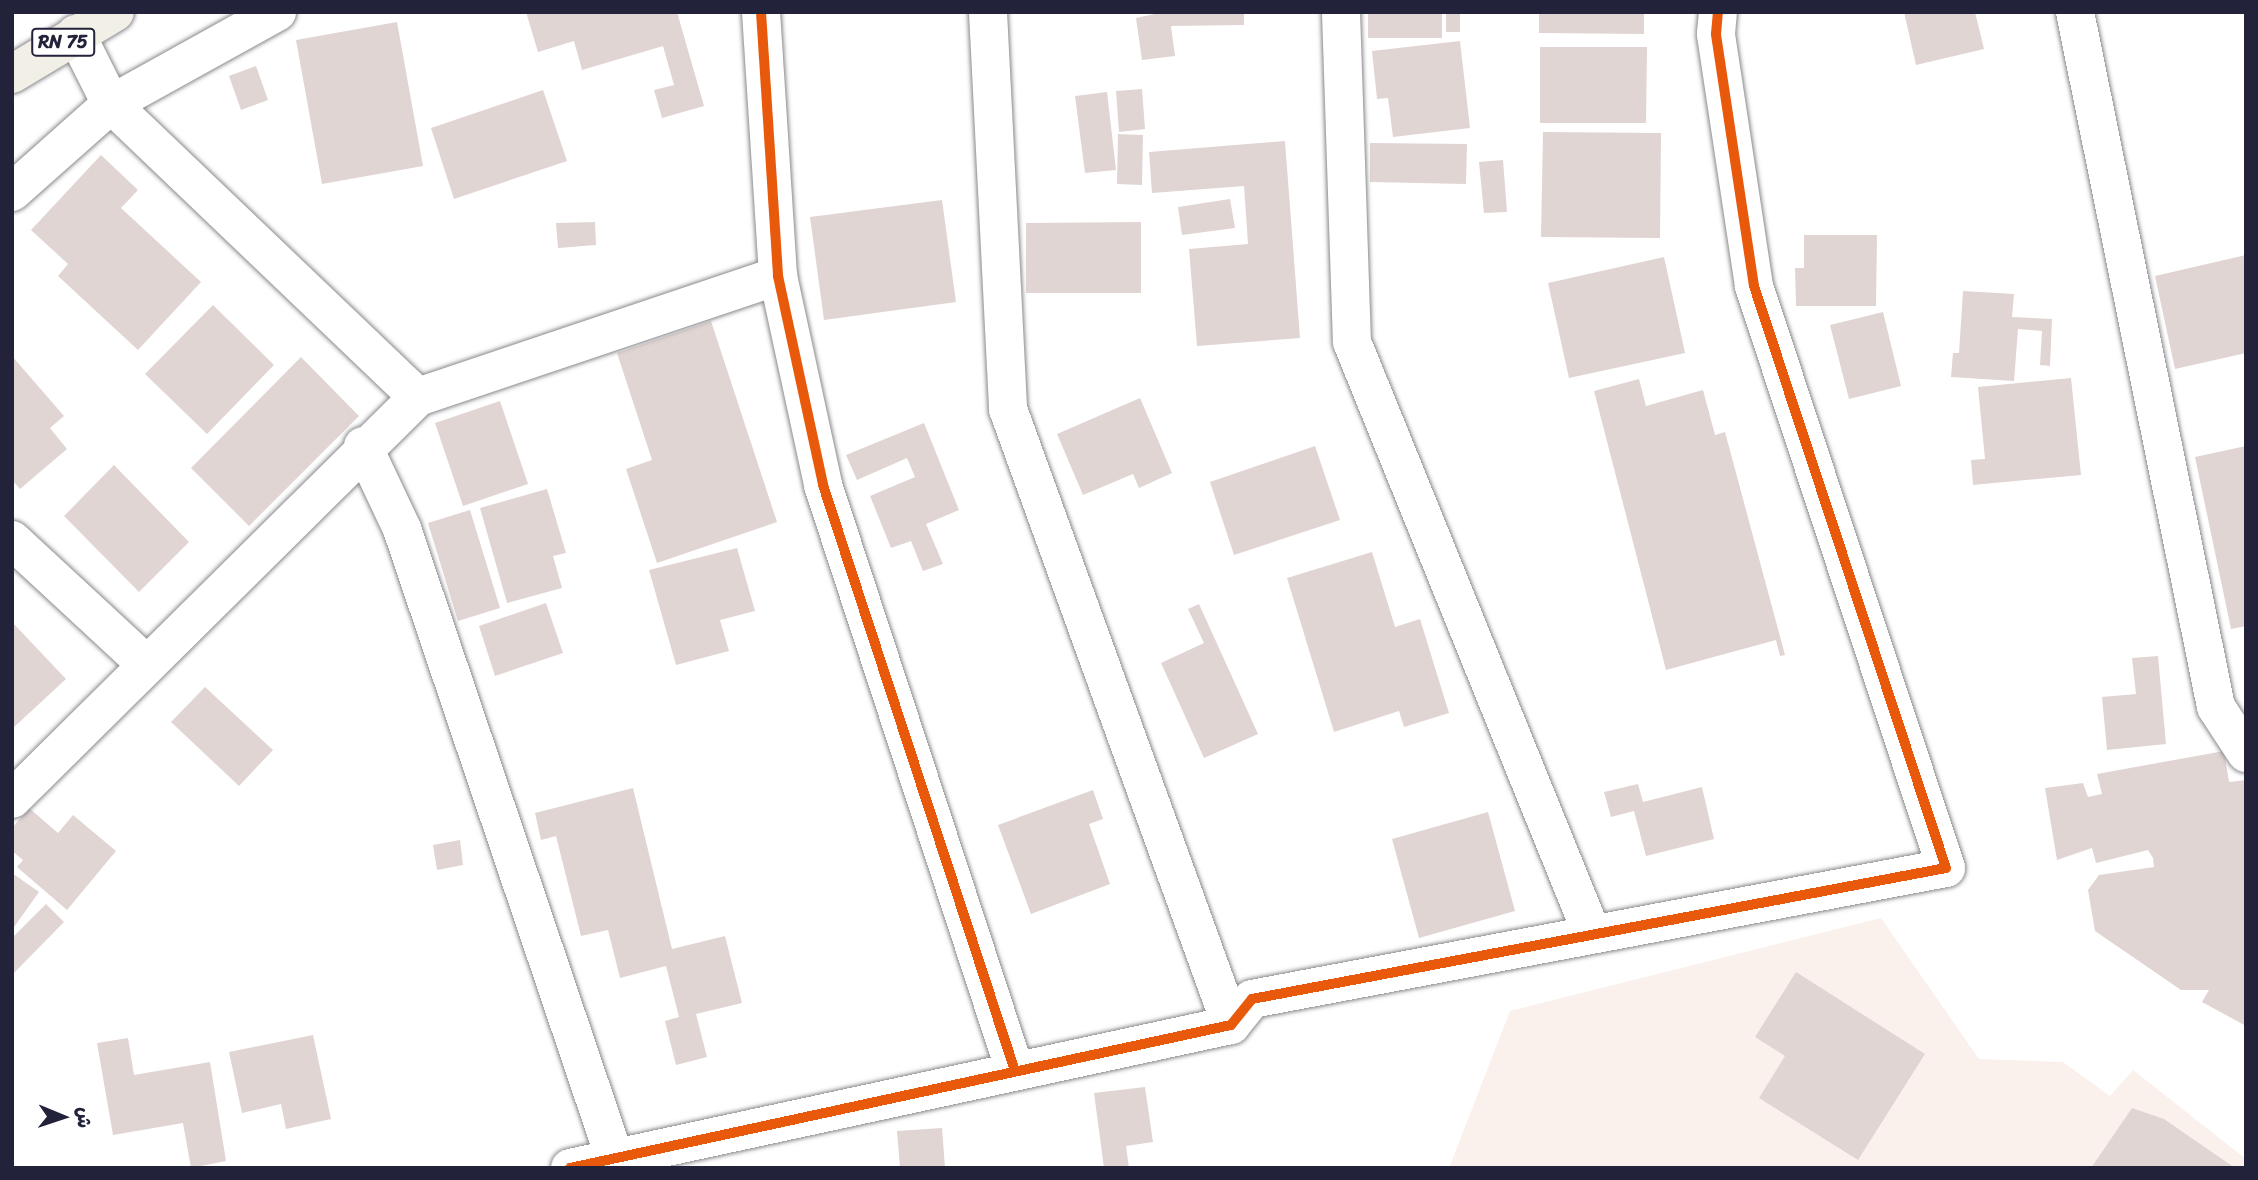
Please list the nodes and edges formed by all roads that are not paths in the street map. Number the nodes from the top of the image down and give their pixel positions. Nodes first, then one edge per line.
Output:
1 (115, 12) edge
2 (276, 12) edge
3 (761, 12) edge
4 (988, 12) edge
5 (1342, 12) edge
6 (1718, 12) edge
7 (2075, 12) edge
8 (76, 34) junction
9 (12, 74) edge
10 (111, 104) junction
11 (12, 192) edge
12 (778, 276) junction
13 (418, 397) junction
14 (363, 446) junction
15 (12, 540) edge
16 (145, 663) junction
17 (2231, 699) edge
18 (2246, 753) edge
19 (12, 799) edge
20 (1592, 934) junction
21 (1231, 1025) junction
22 (1015, 1071) junction
23 (616, 1163) edge
24 (570, 1168) edge

1 - 8 main road, RN 75
2 - 10 street
3 - 12 street
4 - 21 street
5 - 20 street
6 - 20 street
7 - 17 street
8 - 9 main road, RN 75
8 - 10 street
10 - 11 street
10 - 13 street
12 - 13 street
12 - 22 street
13 - 14 street
14 - 16 street
14 - 23 street
15 - 16 street
16 - 19 street
17 - 18 street
20 - 21 street
21 - 22 street
22 - 23 street
23 - 24 street

